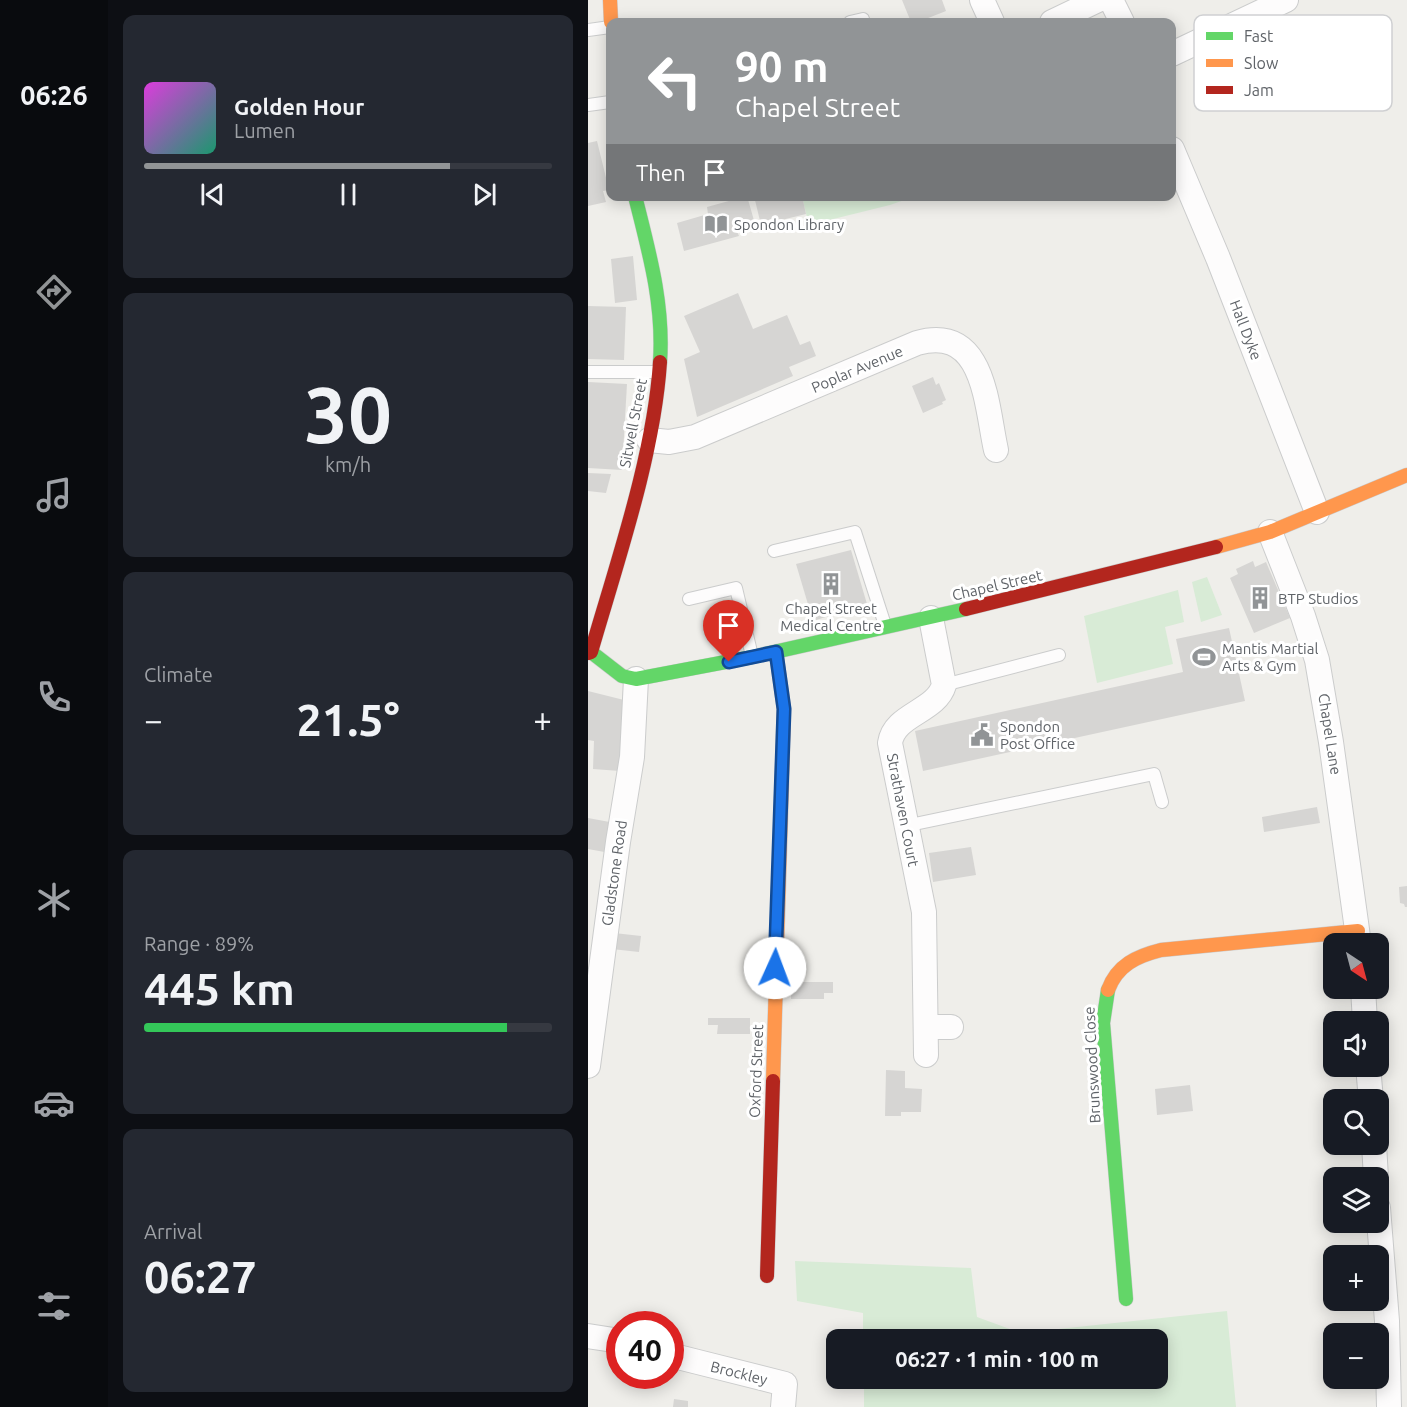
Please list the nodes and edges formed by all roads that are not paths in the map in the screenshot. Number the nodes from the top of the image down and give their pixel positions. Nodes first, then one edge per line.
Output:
1 (610, 0) edge
2 (982, 0) edge
3 (1098, 0) edge
4 (1112, 0) edge
5 (1286, 0) edge
6 (1254, 15) edge
7 (611, 18) edge
8 (991, 18) edge
9 (1061, 18) edge
10 (1120, 18) edge
11 (606, 26) edge
12 (588, 30) edge
13 (1194, 44) edge
14 (1176, 52) edge
15 (606, 103) edge
16 (588, 105) edge
17 (1176, 158) edge
18 (636, 201) edge
19 (588, 372) edge
20 (659, 372) junction
21 (649, 440) junction
22 (996, 450) dead end
23 (1407, 475) edge
24 (1317, 512) junction
25 (1270, 532) junction
26 (774, 551) dead end
27 (689, 599) dead end
28 (931, 618) junction
29 (885, 626) junction
30 (589, 652) edge
31 (776, 652) junction
32 (1059, 655) dead end
33 (752, 657) junction
34 (636, 679) junction
35 (944, 686) junction
36 (1162, 802) dead end
37 (905, 826) junction
38 (1358, 933) edge
39 (1323, 940) edge
40 (926, 1027) junction
41 (951, 1027) dead end
42 (926, 1055) dead end
43 (588, 1066) edge
44 (1382, 1233) edge
45 (767, 1276) dead end
46 (1126, 1299) dead end
47 (1397, 1321) edge
48 (588, 1336) edge
49 (606, 1339) edge
50 (684, 1359) edge
51 (783, 1407) edge
52 (1389, 1407) edge

1 - 7 street
2 - 8 street
3 - 9 street
4 - 10 street
5 - 6 street
11 - 12 lane
13 - 14 street
15 - 16 lane
17 - 24 street, Hall Dyke
18 - 20 street, Sitwell Street
19 - 20 lane
20 - 21 street, Sitwell Street
21 - 22 street, Poplar Avenue
21 - 30 street, Sitwell Street
23 - 24 street, Chapel Street
24 - 25 street, Chapel Street
25 - 28 street, Chapel Street
25 - 38 street, Chapel Lane
26 - 29 lane
27 - 33 lane
28 - 29 street, Chapel Street
28 - 35 street
29 - 31 street, Chapel Street
30 - 34 street
31 - 33 street, Chapel Street
31 - 45 street, Oxford Street
32 - 35 lane
33 - 34 street, Chapel Street
34 - 43 street, Gladstone Road
35 - 37 street, Strathaven Court
36 - 37 lane
37 - 40 street, Strathaven Court
39 - 46 street, Brunswood Close
40 - 41 street
40 - 42 street, Strathaven Court
44 - 47 street
47 - 52 street
48 - 49 street
50 - 51 street, Brockley

